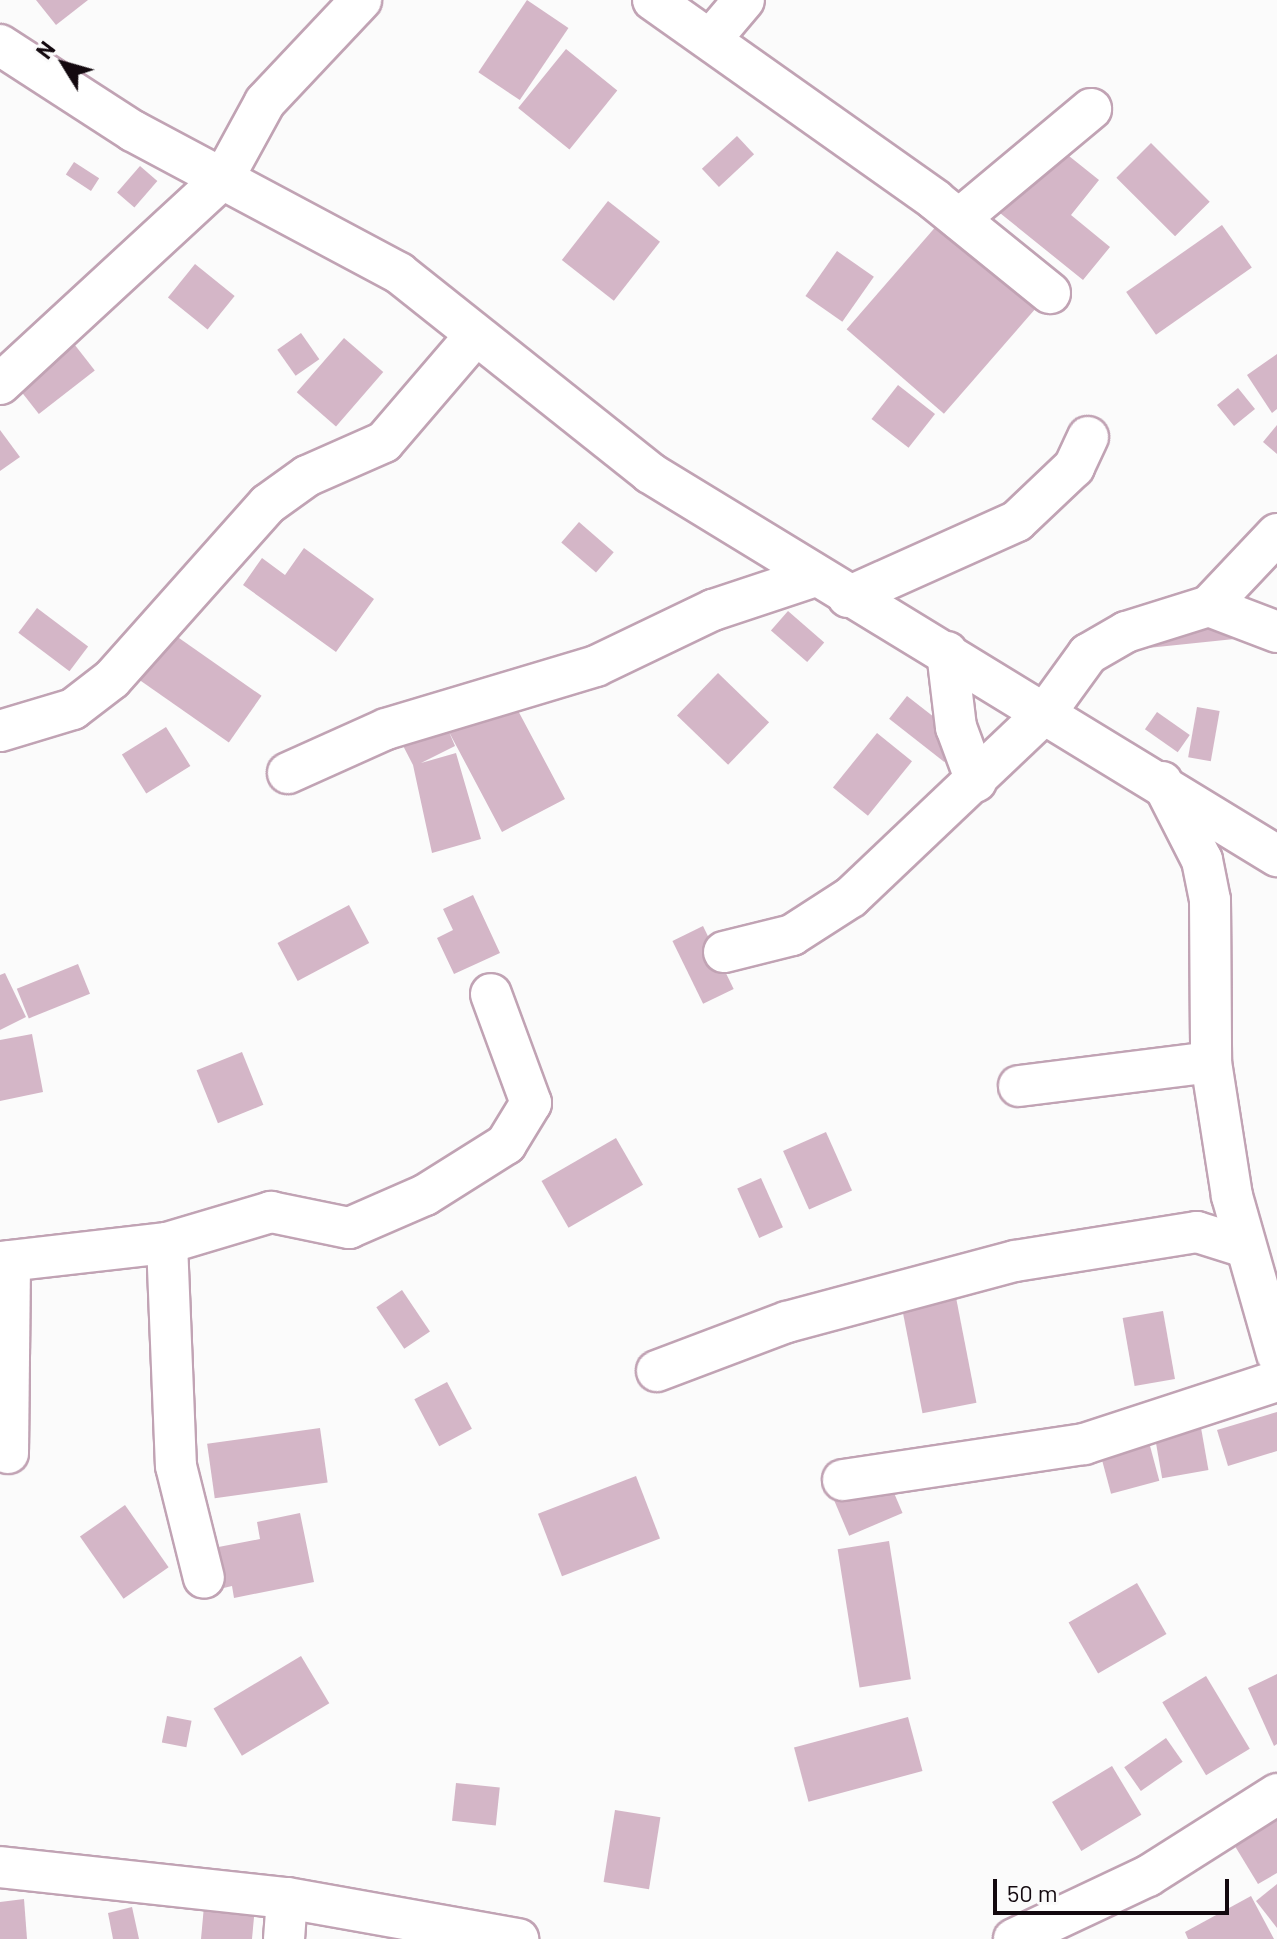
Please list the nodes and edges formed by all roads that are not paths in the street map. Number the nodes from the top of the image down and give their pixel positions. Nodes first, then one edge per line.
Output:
1 (361, 0) edge
2 (653, 0) edge
3 (744, 0) edge
4 (711, 39) junction
5 (0, 45) edge
6 (1091, 109) dead end
7 (224, 177) junction
8 (959, 219) junction
9 (1050, 293) dead end
10 (475, 336) junction
11 (0, 384) edge
12 (1088, 437) dead end
13 (1277, 534) edge
14 (768, 547) junction
15 (812, 577) junction
16 (758, 595) junction
17 (848, 597) junction
18 (1209, 606) junction
19 (1277, 632) edge
20 (947, 652) junction
21 (1077, 667) junction
22 (988, 675) junction
23 (1046, 712) junction
24 (0, 731) edge
25 (288, 773) dead end
26 (976, 781) junction
27 (1162, 782) junction
28 (1277, 856) edge
29 (724, 952) dead end
30 (491, 994) dead end
31 (1211, 1062) junction
32 (1019, 1086) dead end
33 (1232, 1196) junction
34 (1197, 1232) junction
35 (167, 1243) junction
36 (1245, 1247) junction
37 (5, 1262) edge
38 (1277, 1354) edge
39 (657, 1371) dead end
40 (1277, 1381) edge
41 (8, 1453) dead end
42 (843, 1480) dead end
43 (204, 1578) dead end
44 (1277, 1794) edge
45 (0, 1867) edge
46 (287, 1898) junction
47 (284, 1939) edge
48 (518, 1939) edge
49 (1014, 1939) edge

1 - 7 street
2 - 4 street
3 - 4 street
4 - 8 street
5 - 7 street
6 - 8 street
7 - 10 street
7 - 11 street
8 - 9 street
10 - 14 street
10 - 24 street
12 - 17 street
13 - 18 street
14 - 15 street
14 - 16 street
15 - 16 street
15 - 17 street
16 - 25 street
17 - 20 street
18 - 19 street
18 - 21 street
20 - 22 street
20 - 26 street
21 - 22 street
21 - 23 street
22 - 23 street
23 - 26 street
23 - 27 street
26 - 29 street
27 - 28 street
27 - 31 street
30 - 35 street
31 - 32 street
31 - 33 street
33 - 34 street
33 - 36 street
34 - 36 street
34 - 39 street
35 - 37 street
35 - 43 street
36 - 38 street
37 - 41 street
40 - 42 street
44 - 49 street
45 - 46 street
46 - 47 street
46 - 48 street

